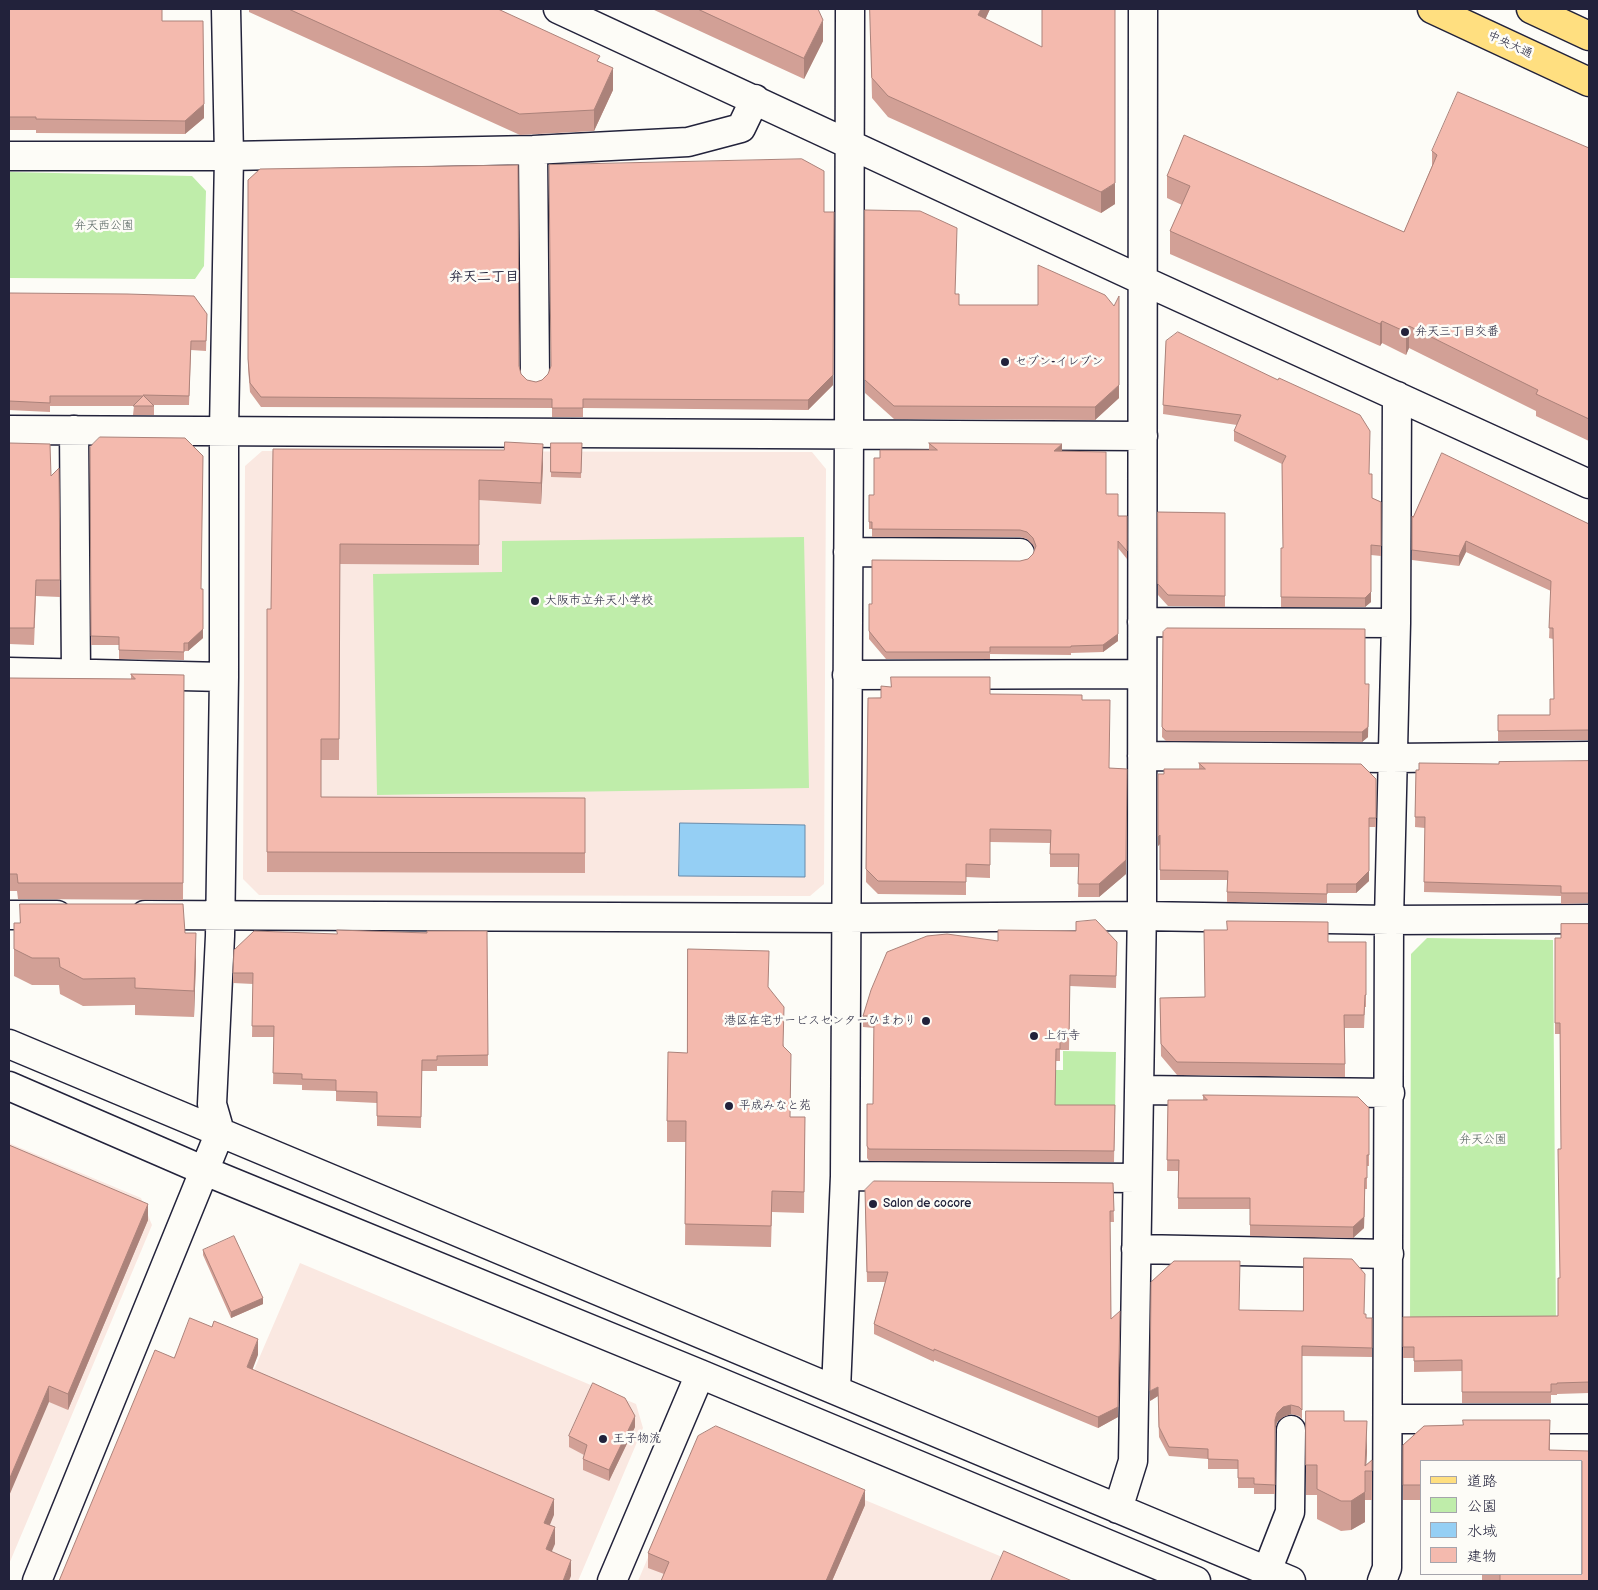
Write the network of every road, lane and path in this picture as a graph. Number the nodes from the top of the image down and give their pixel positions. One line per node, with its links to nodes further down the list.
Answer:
1 (226, 9): 13 (street)
2 (558, 9): 9 (street)
3 (850, 9): 10 (street)
4 (1143, 9): 14 (street)
5 (1432, 9): 8 (main road, 中央大通)
6 (1531, 9): 7 (main road)
7 (1589, 36)
8 (1589, 82)
9 (755, 99): 10 (street); 11 (street)
10 (850, 143): 14 (street); 20 (street)
11 (533, 150): 13 (street); 15 (street)
12 (9, 156): 13 (street)
13 (229, 156): 19 (street)
14 (1144, 281): 16 (street); 21 (street)
15 (535, 376)
16 (1397, 396): 22 (street); 26 (street)
17 (9, 430): 18 (street)
18 (74, 430): 19 (street); 28 (street)
19 (224, 430): 20 (street); 31 (street)
20 (849, 434): 21 (street); 23 (street)
21 (1143, 436): 25 (street)
22 (1589, 484)
23 (848, 552): 24 (street); 30 (street)
24 (1020, 553)
25 (1142, 622): 26 (street); 29 (street)
26 (1396, 623): 34 (street)
27 (9, 672): 28 (street)
28 (76, 673): 31 (street)
29 (1142, 674): 30 (street); 32 (street)
30 (847, 675): 40 (street)
31 (224, 677): 38 (street)
32 (1142, 756): 34 (street); 39 (street)
33 (1589, 756): 34 (street)
34 (1392, 758): 42 (street)
35 (9, 915): 36 (street)
36 (86, 915)
37 (124, 915): 38 (street)
38 (220, 916): 40 (street); 47 (street)
39 (1141, 916): 40 (street); 42 (street); 45 (street)
40 (847, 918): 49 (street)
41 (1589, 919): 42 (street)
42 (1390, 920): 46 (street)
43 (9, 1044): 47 (street)
44 (9, 1086): 48 (street)
45 (1139, 1090): 46 (street); 50 (street)
46 (1390, 1093): 52 (street)
47 (220, 1132): 48 (street); 54 (street)
48 (205, 1171): 53 (street); 61 (street)
49 (845, 1176): 50 (street); 54 (street)
50 (1137, 1178): 51 (street)
51 (1136, 1249): 52 (street); 58 (street)
52 (1389, 1254): 55 (street)
53 (700, 1374): 60 (street); 62 (street)
54 (836, 1390): 58 (street)
55 (1388, 1419): 56 (street); 63 (street)
56 (1589, 1419)
57 (1291, 1430): 59 (street)
58 (1118, 1509): 59 (street)
59 (1279, 1576)
60 (1185, 1579)
61 (37, 1581)
62 (612, 1581)
63 (1382, 1581)

